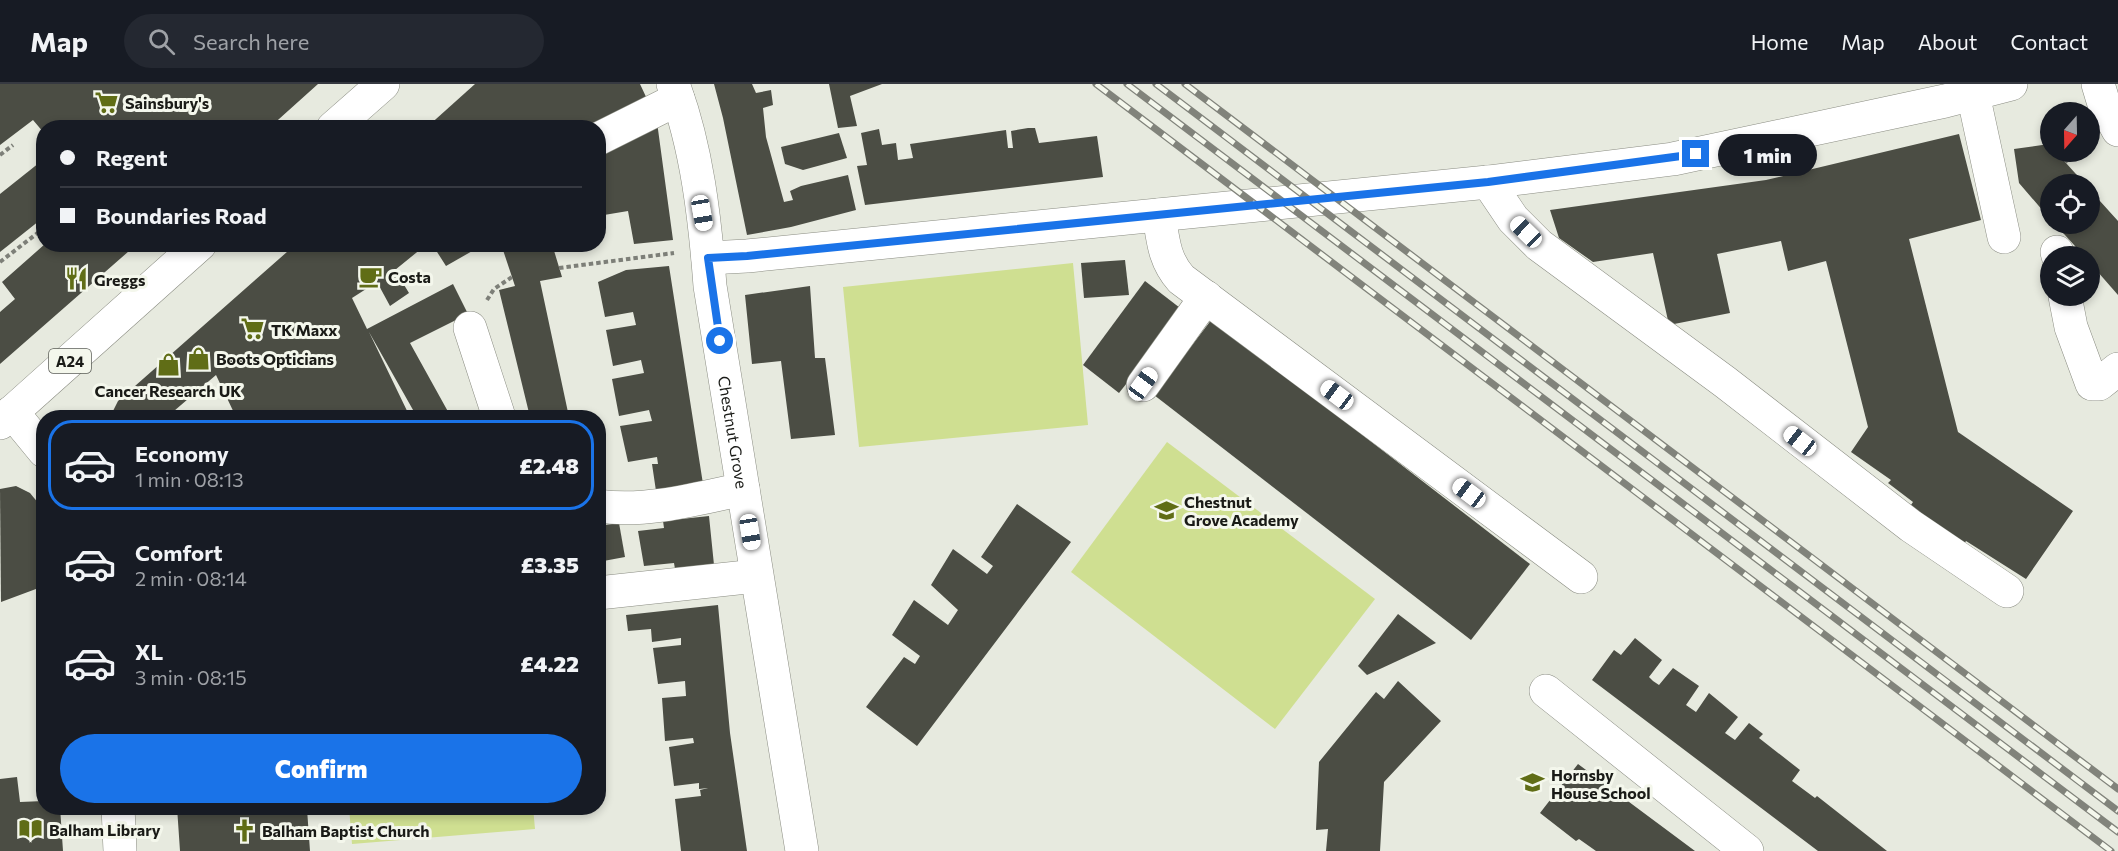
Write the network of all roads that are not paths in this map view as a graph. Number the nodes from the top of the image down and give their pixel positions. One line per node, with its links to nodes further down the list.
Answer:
1 (383, 84): 6 (main road)
2 (2011, 84): 5 (main road)
3 (2098, 84): 7 (main road)
4 (675, 91): 8 (main road); 13 (main road, Chestnut Grove)
5 (1973, 94): 9 (main road); 11 (main road)
6 (342, 120)
7 (2118, 130)
8 (606, 134)
9 (1488, 182): 10 (main road); 26 (main road)
10 (1160, 215): 13 (main road); 14 (main road)
11 (2004, 237)
12 (191, 252): 20 (main road, A24)
13 (708, 253): 22 (main road, Chestnut Grove)
14 (1206, 297): 18 (main road); 25 (main road)
15 (2067, 306): 17 (main road)
16 (470, 328): 19 (main road)
17 (2118, 369)
18 (1143, 384)
19 (497, 410)
20 (6, 418): 21 (main road)
21 (36, 444)
22 (743, 489): 23 (main road); 24 (main road, Chestnut Grove)
23 (606, 507)
24 (756, 576): 27 (main road); 31 (main road, Chestnut Grove)
25 (1581, 578)
26 (2007, 591)
27 (606, 592)
28 (1546, 691): 32 (main road)
29 (118, 815): 30 (main road)
30 (120, 851)
31 (802, 851)
32 (1747, 851)

